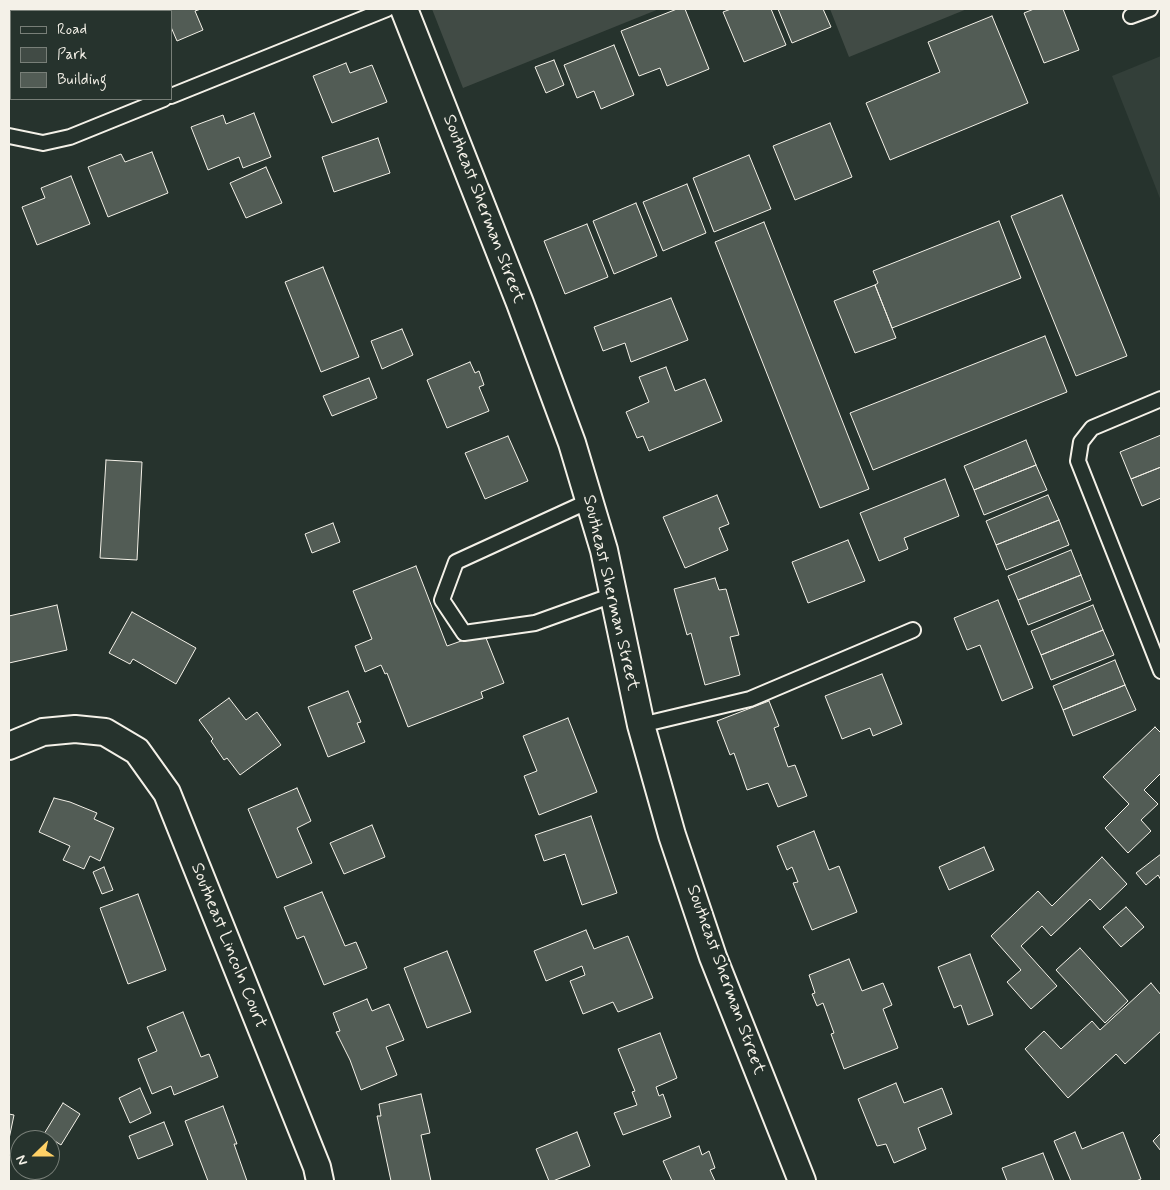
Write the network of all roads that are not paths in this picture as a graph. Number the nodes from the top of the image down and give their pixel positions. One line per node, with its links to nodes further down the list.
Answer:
1 (387, 9): 5 (lane)
2 (404, 9): 9 (street, Southeast Sherman Street)
3 (1150, 9): 4 (lane)
4 (1131, 16)
5 (172, 96)
6 (162, 100): 7 (lane)
7 (9, 136)
8 (1161, 399): 12 (lane)
9 (590, 501): 10 (street, Southeast Sherman Street); 10 (lane)
10 (613, 595): 13 (street, Southeast Sherman Street)
11 (913, 630): 13 (lane)
12 (1161, 671)
13 (641, 725): 16 (street, Southeast Sherman Street)
14 (9, 746): 15 (street, Southeast Lincoln Court)
15 (320, 1181)
16 (802, 1181)

